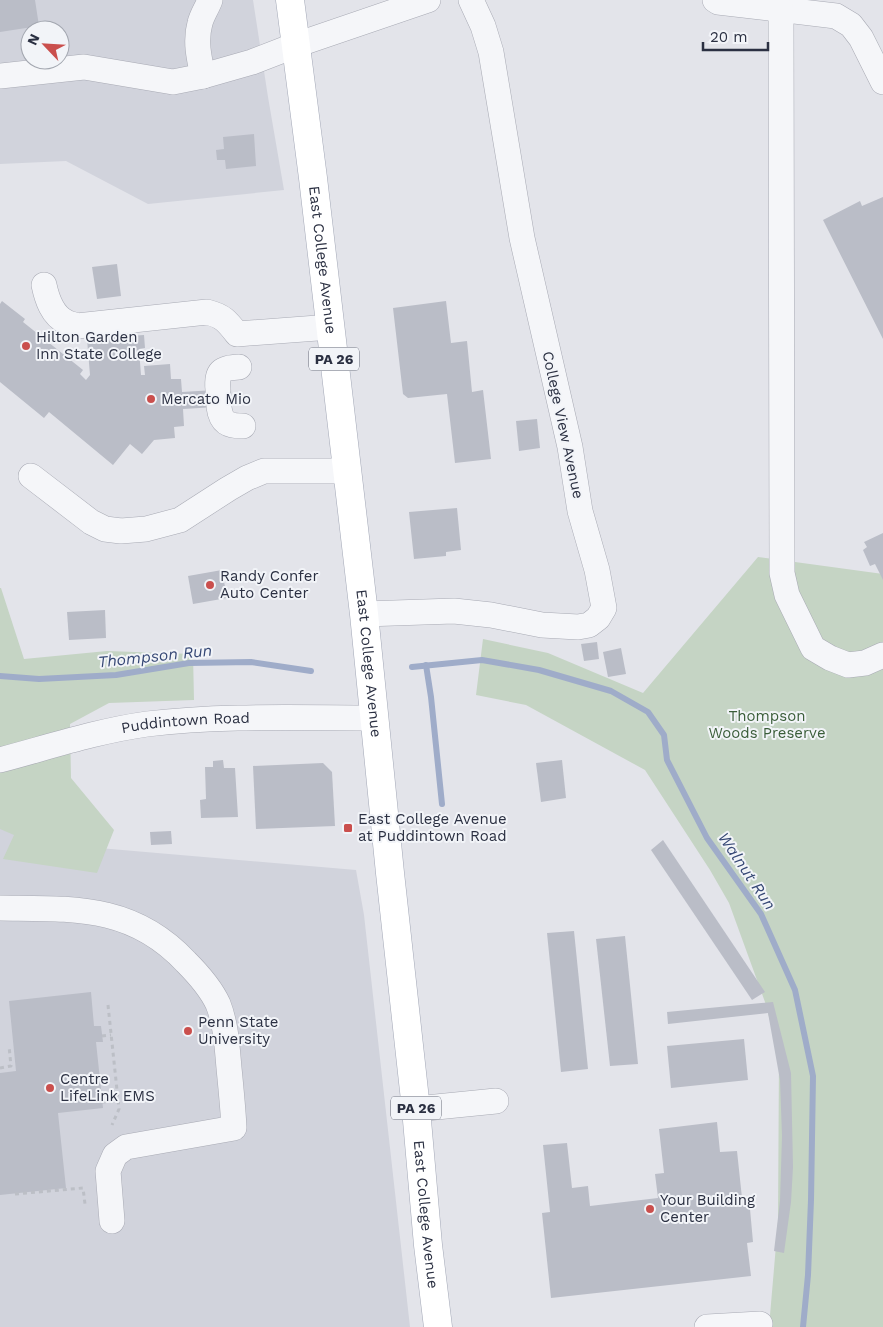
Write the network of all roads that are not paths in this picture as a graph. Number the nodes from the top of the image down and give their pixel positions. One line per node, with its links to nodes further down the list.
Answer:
1 (210, 0): 9 (street)
2 (290, 0): 7 (main road, East College Avenue / PA 26)
3 (428, 0): 7 (street)
4 (471, 0): 17 (street, College View Avenue)
5 (715, 0): 6 (street)
6 (781, 10): 10 (street); 18 (street)
7 (296, 45): 9 (street); 12 (main road, East College Avenue / PA 26)
8 (0, 76): 9 (street)
9 (203, 76)
10 (883, 82)
11 (44, 285): 12 (street)
12 (331, 327): 15 (main road, East College Avenue / PA 26)
13 (239, 367): 14 (street)
14 (243, 426)
15 (348, 471): 16 (street); 17 (main road, East College Avenue / PA 26)
16 (31, 476)
17 (364, 614): 19 (main road, East College Avenue / PA 26)
18 (883, 654)
19 (375, 718): 20 (street, Puddintown Road); 23 (main road, East College Avenue / PA 26)
20 (0, 760)
21 (0, 908): 24 (street)
22 (496, 1101): 23 (street)
23 (416, 1109): 26 (main road, East College Avenue / PA 26)
24 (112, 1221)
25 (760, 1324): 27 (street)
26 (438, 1327)
27 (707, 1327)

